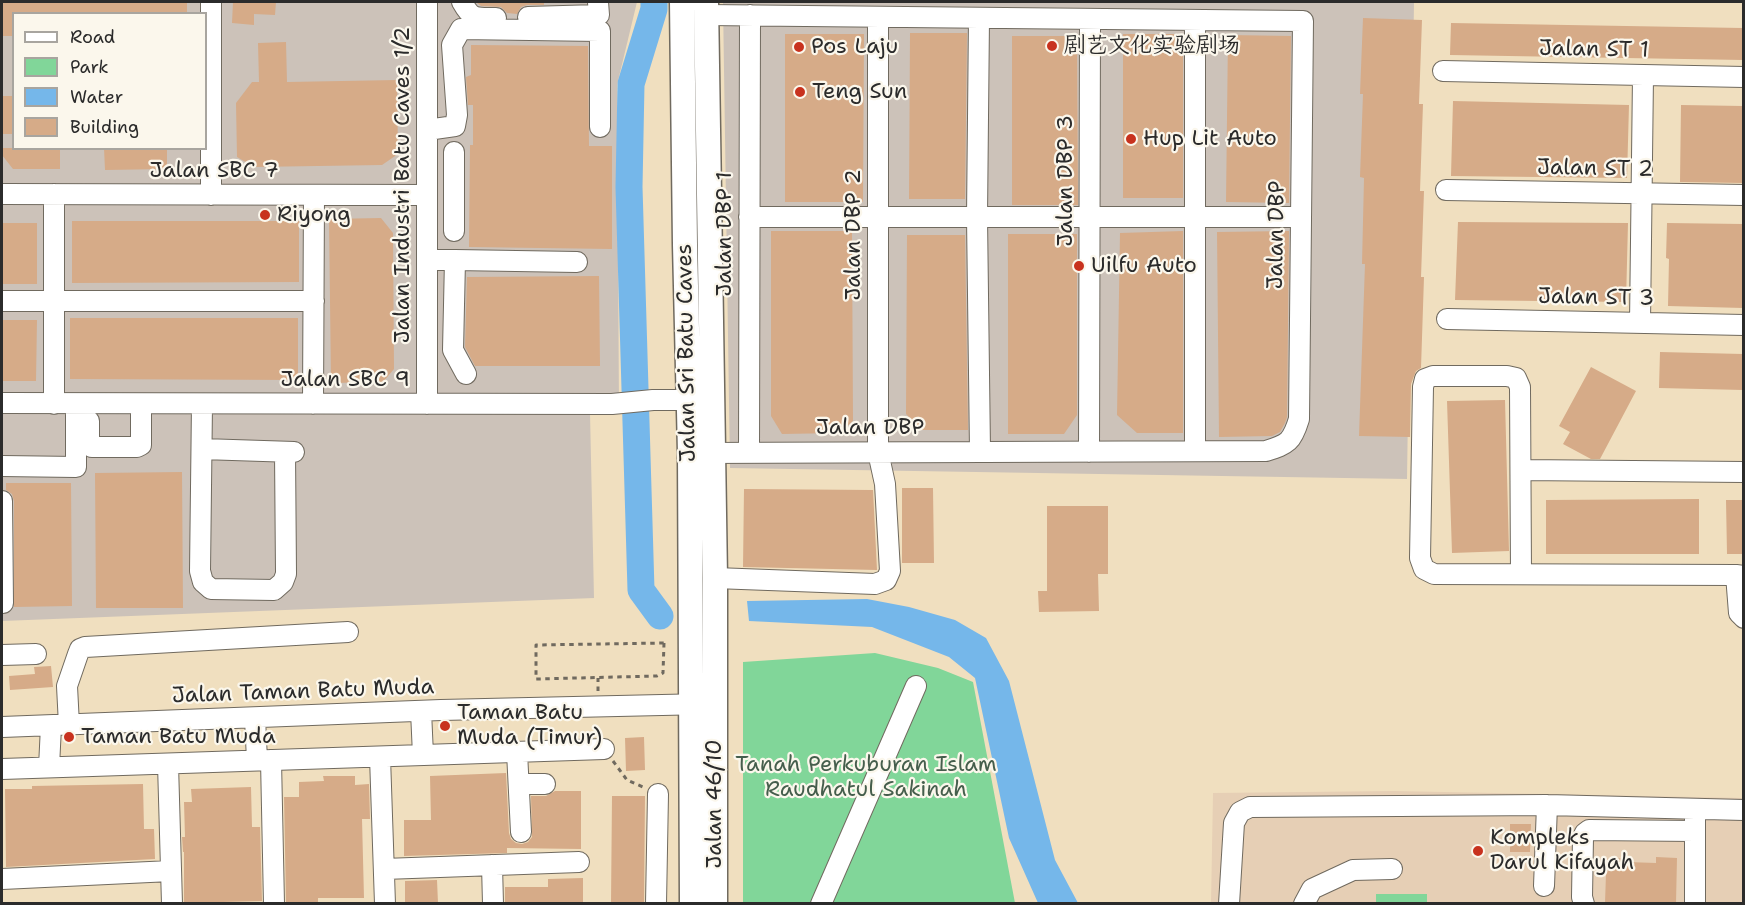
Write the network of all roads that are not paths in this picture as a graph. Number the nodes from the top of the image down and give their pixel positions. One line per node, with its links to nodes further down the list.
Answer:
1 (211, 2): 24 (street)
2 (427, 2): 12 (street, Jalan Industri Batu Caves 1/2)
3 (462, 2): 4 (street)
4 (598, 2)
5 (682, 2): 48 (main road, Jalan Sri Batu Caves)
6 (706, 8): 7 (street, Jalan DBP); 61 (main road, Jalan Sri Batu Caves)
7 (750, 15): 8 (street, Jalan DBP); 34 (street, Jalan DBP 1)
8 (878, 17): 9 (street, Jalan DBP); 29 (street, Jalan DBP 2)
9 (979, 18): 10 (street, Jalan DBP); 30 (street)
10 (1090, 19): 11 (street, Jalan DBP); 31 (street, Jalan DBP 3)
11 (1195, 20): 32 (street); 33 (street, Jalan DBP)
12 (426, 44): 13 (street); 18 (street, Jalan Industri Batu Caves 1/2)
13 (452, 45): 17 (street); 18 (street)
14 (1443, 71): 15 (street, Jalan ST 1)
15 (1643, 76): 16 (street, Jalan ST 1); 23 (street)
16 (1743, 77)
17 (600, 126)
18 (426, 130): 19 (street, Jalan Industri Batu Caves 1/2)
19 (427, 164): 27 (street, Jalan Industri Batu Caves 1/2); 28 (street)
20 (1446, 190): 23 (street, Jalan ST 2)
21 (2, 194): 22 (street, Jalan SBC 7)
22 (54, 194): 24 (street, Jalan SBC 7); 40 (street)
23 (1641, 194): 26 (street, Jalan ST 2); 43 (street)
24 (211, 195): 25 (street, Jalan SBC 7)
25 (314, 195): 27 (street, Jalan SBC 7); 41 (street)
26 (1743, 195)
27 (427, 201): 28 (street, Jalan SBC 7); 36 (street, Jalan Industri Batu Caves 1/2)
28 (454, 206): 35 (street)
29 (878, 217): 30 (street); 34 (street); 58 (street, Jalan DBP 2)
30 (977, 217): 31 (street); 59 (street)
31 (1089, 217): 32 (street); 60 (street, Jalan DBP 3)
32 (1196, 217): 33 (street); 57 (street)
33 (1301, 217): 57 (street, Jalan DBP)
34 (750, 218): 62 (street, Jalan DBP 1)
35 (454, 231)
36 (427, 260): 37 (street); 46 (street, Jalan Industri Batu Caves 1/2)
37 (454, 260): 38 (street); 45 (street)
38 (577, 262)
39 (2, 301): 40 (street)
40 (54, 301): 41 (street); 50 (street)
41 (314, 301): 54 (street)
42 (1447, 319): 43 (street, Jalan ST 3)
43 (1640, 323): 44 (street, Jalan ST 3)
44 (1743, 325)
45 (453, 350): 46 (street); 47 (street)
46 (426, 351): 55 (street, Jalan Industri Batu Caves 1/2)
47 (466, 374)
48 (688, 400): 55 (street, Jalan SBC 9); 61 (main road, Jalan Sri Batu Caves)
49 (2, 404): 50 (street, Jalan SBC 9)
50 (54, 404): 51 (street, Jalan SBC 9)
51 (83, 404): 52 (street, Jalan SBC 9); 52 (street); 63 (street)
52 (141, 404): 53 (street, Jalan SBC 9)
53 (202, 404): 54 (street, Jalan SBC 9); 56 (street)
54 (313, 404): 55 (street, Jalan SBC 9)
55 (427, 404)
56 (202, 449): 56 (street)
57 (1195, 451): 60 (street, Jalan DBP)
58 (878, 452): 59 (street, Jalan DBP); 62 (street, Jalan DBP); 69 (street, Jalan DBP 2)
59 (980, 452): 60 (street, Jalan DBP)
60 (1089, 452)
61 (701, 453): 62 (street, Jalan DBP); 69 (main road, Jalan Sri Batu Caves); 76 (main road, Jalan Sri Batu Caves)
62 (749, 453)
63 (2, 466)
64 (1521, 470): 65 (street); 67 (street); 67 (street)
65 (1743, 472)
66 (2, 501): 70 (street)
67 (1521, 574): 68 (street)
68 (1740, 575): 71 (street)
69 (715, 578): 76 (main road, Jalan Sri Batu Caves)
70 (3, 603)
71 (1743, 618)
72 (348, 632): 79 (street)
73 (36, 654): 74 (street)
74 (2, 655)
75 (916, 686): 111 (street)
76 (703, 704): 77 (street, Jalan Taman Batu Muda); 109 (main road, Jalan 46/10); 110 (main road, Jalan 46/10)
77 (421, 711): 78 (street, Jalan Taman Batu Muda); 83 (street)
78 (255, 718): 79 (street, Jalan Taman Batu Muda); 85 (street)
79 (60, 726): 80 (street, Jalan Taman Batu Muda); 87 (street)
80 (2, 727)
81 (604, 749): 82 (street)
82 (517, 752): 83 (street); 89 (street)
83 (423, 755): 84 (street)
84 (381, 757): 85 (street); 99 (street)
85 (264, 760): 86 (street); 105 (street)
86 (168, 764): 87 (street); 101 (street)
87 (50, 767): 88 (street)
88 (2, 769)
89 (519, 784): 90 (street); 95 (street)
90 (545, 784)
91 (658, 794): 108 (street)
92 (1547, 805): 93 (street); 103 (street); 112 (street)
93 (1695, 809): 94 (street); 96 (street)
94 (1743, 810)
95 (521, 831)
96 (1695, 831): 114 (street); 115 (street)
97 (579, 862): 98 (street)
98 (492, 865): 99 (street); 107 (street)
99 (384, 869): 106 (street)
100 (1392, 869): 113 (street)
101 (171, 871): 102 (street); 104 (street)
102 (2, 879)
103 (1544, 886)
104 (172, 903)
105 (274, 903)
106 (385, 903)
107 (493, 903)
108 (656, 903)
109 (692, 903)
110 (715, 903)
111 (821, 903)
112 (1229, 903)
113 (1304, 903)
114 (1584, 903)
115 (1695, 903)

